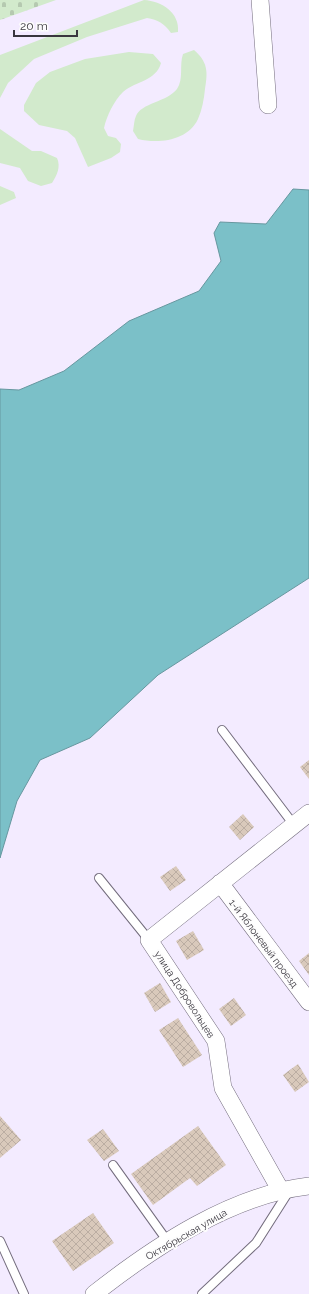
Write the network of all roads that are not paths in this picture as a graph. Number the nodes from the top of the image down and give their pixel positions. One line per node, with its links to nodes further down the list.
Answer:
1 (260, 0): 2 (street)
2 (268, 105)
3 (222, 730): 5 (lane)
4 (309, 813): 5 (street, улица Добровольцев)
5 (294, 825): 7 (street, улица Добровольцев)
6 (100, 878): 8 (lane)
7 (220, 883): 8 (street, улица Добровольцев); 9 (street, 1-й Яблоневый проезд)
8 (149, 940): 12 (street, улица Добровольцев)
9 (309, 1002)
10 (113, 1165): 14 (lane)
11 (309, 1186): 12 (street, Октябрьская улица)
12 (286, 1189): 14 (street, Октябрьская улица); 17 (lane)
13 (0, 1241): 15 (lane)
14 (168, 1242): 16 (street, Октябрьская улица)
15 (24, 1294)
16 (94, 1294)
17 (202, 1294)

